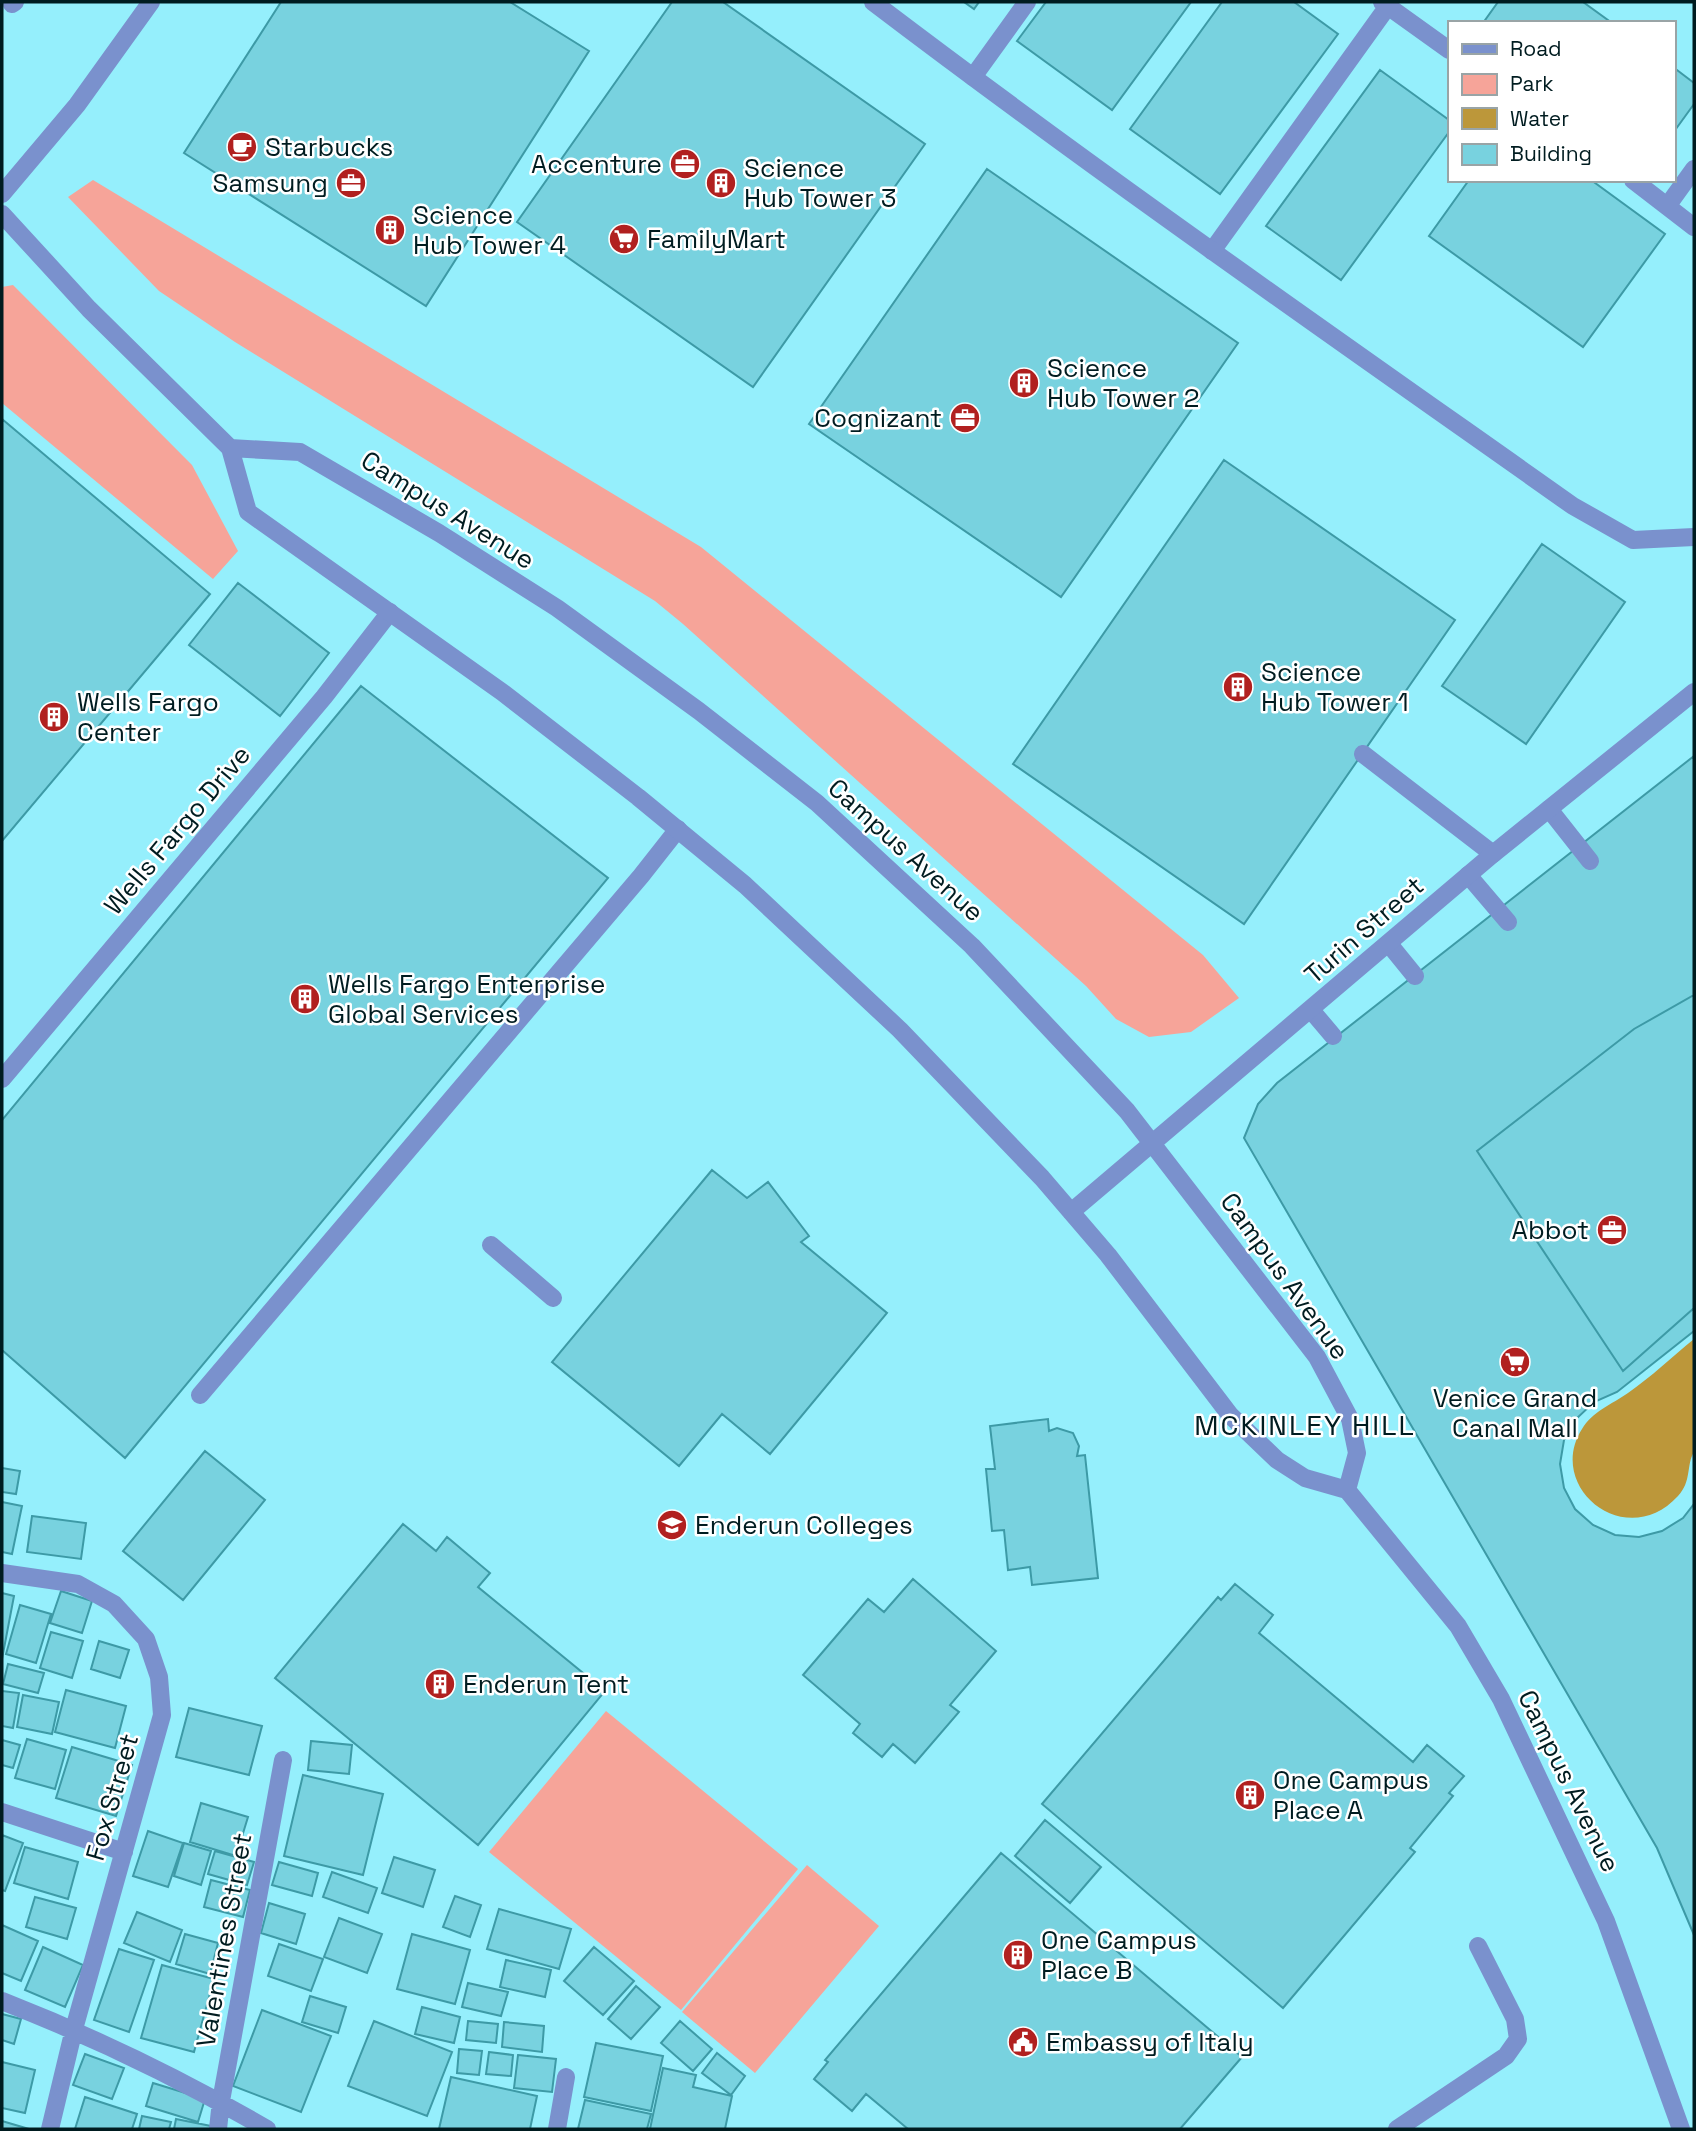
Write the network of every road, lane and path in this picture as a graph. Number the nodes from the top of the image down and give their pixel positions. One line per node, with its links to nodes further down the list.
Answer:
1 (151, 2): 9 (street)
2 (873, 2): 6 (street)
3 (1027, 2): 6 (street)
4 (1385, 4): 5 (street); 13 (street)
5 (1448, 49)
6 (973, 77): 13 (street)
7 (1694, 169): 10 (street)
8 (1636, 182): 10 (street)
9 (2, 194)
10 (1668, 205): 12 (street)
11 (2, 214): 14 (street)
12 (1694, 227)
13 (1212, 251): 15 (street)
14 (230, 448): 16 (street); 30 (street, Campus Avenue)
15 (1694, 537)
16 (390, 612): 20 (street); 29 (street, Wells Fargo Drive)
17 (1694, 692): 19 (street, Turin Street)
18 (1363, 754): 21 (street)
19 (1549, 809): 21 (street, Turin Street); 22 (street)
20 (677, 829): 31 (street); 34 (street)
21 (1493, 854): 23 (street, Turin Street)
22 (1590, 861)
23 (1468, 875): 24 (street); 25 (street, Turin Street)
24 (1508, 922)
25 (1389, 944): 26 (street); 27 (street, Turin Street)
26 (1415, 976)
27 (1311, 1010): 28 (street); 30 (street, Turin Street)
28 (1333, 1036)
29 (2, 1079)
30 (1152, 1143): 31 (street, Turin Street); 35 (street, Campus Avenue)
31 (1070, 1212): 35 (street)
32 (491, 1245): 33 (street)
33 (553, 1298)
34 (200, 1395)
35 (1347, 1490): 50 (street, Campus Avenue)
36 (2, 1573): 39 (street, Fox Street)
37 (283, 1760): 44 (street, Valentines Street)
38 (2, 1811): 39 (street)
39 (124, 1852): 42 (street, Fox Street)
40 (1478, 1945): 49 (street)
41 (2, 2001): 42 (street)
42 (74, 2029): 44 (street); 45 (street, Fox Street)
43 (566, 2077): 48 (street)
44 (221, 2101): 46 (street, Valentines Street); 47 (street)
45 (50, 2129)
46 (218, 2129)
47 (267, 2129)
48 (557, 2129)
49 (1397, 2129)
50 (1681, 2129)

